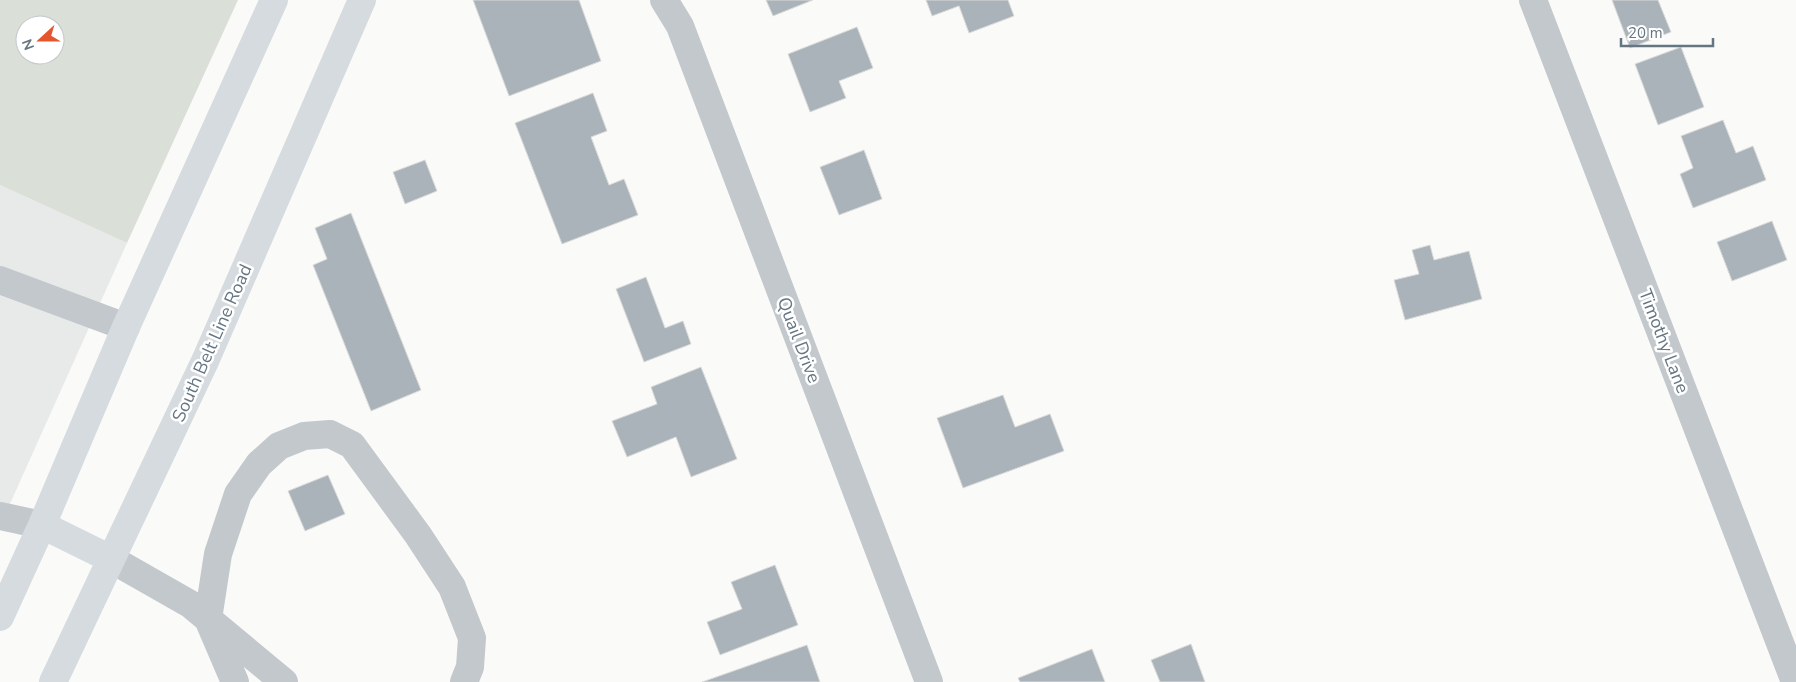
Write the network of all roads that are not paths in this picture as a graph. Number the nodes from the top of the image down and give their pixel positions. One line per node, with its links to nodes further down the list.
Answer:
1 (274, 0): 6 (main road)
2 (362, 0): 9 (main road, South Belt Line Road)
3 (664, 0): 16 (street, Quail Drive)
4 (1533, 0): 17 (street, Timothy Lane)
5 (0, 280): 6 (street)
6 (126, 327): 8 (main road)
7 (0, 516): 8 (street)
8 (42, 525): 9 (main road); 10 (main road)
9 (111, 559): 11 (street); 12 (main road, South Belt Line Road)
10 (0, 617)
11 (208, 619): 13 (street); 14 (street); 15 (street)
12 (53, 682)
13 (236, 682)
14 (284, 682)
15 (464, 682)
16 (929, 682)
17 (1795, 682)

